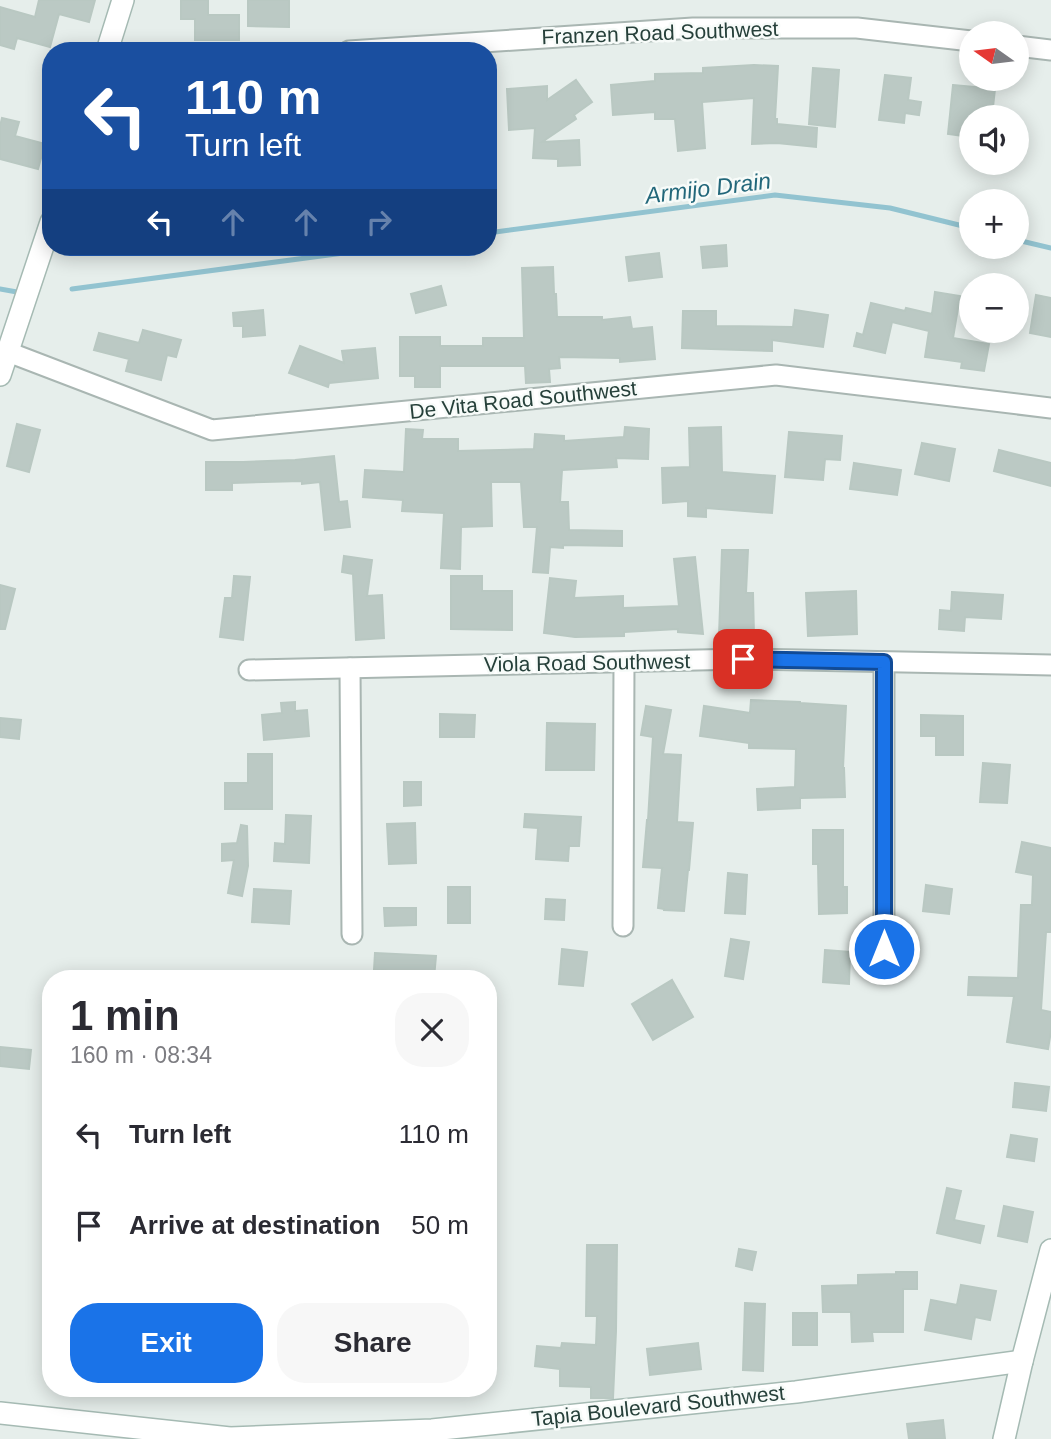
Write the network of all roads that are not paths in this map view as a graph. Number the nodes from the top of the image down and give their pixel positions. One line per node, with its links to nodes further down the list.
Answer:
1 (123, 0): 3 (street)
2 (959, 40): 4 (street, Franzen Road Southwest)
3 (110, 42)
4 (484, 42)
5 (1029, 47): 6 (street)
6 (1051, 50)
7 (42, 249): 8 (street)
8 (8, 352): 9 (street); 10 (street, De Vita Road Southwest)
9 (0, 375)
10 (1051, 408)
11 (624, 662): 12 (street, Viola Road Southwest); 14 (street, Viola Road Southwest); 16 (street)
12 (884, 662): 13 (street, Viola Road Southwest); 18 (street)
13 (1051, 665)
14 (349, 668): 15 (street, Viola Road Southwest); 17 (street)
15 (248, 670)
16 (623, 926)
17 (352, 934)
18 (884, 949)
19 (1051, 1250): 20 (street)
20 (1022, 1360): 22 (street, Tapia Boulevard Southwest); 23 (street)
21 (0, 1413): 22 (street, Tapia Boulevard Southwest)
22 (431, 1434)
23 (1004, 1439)

